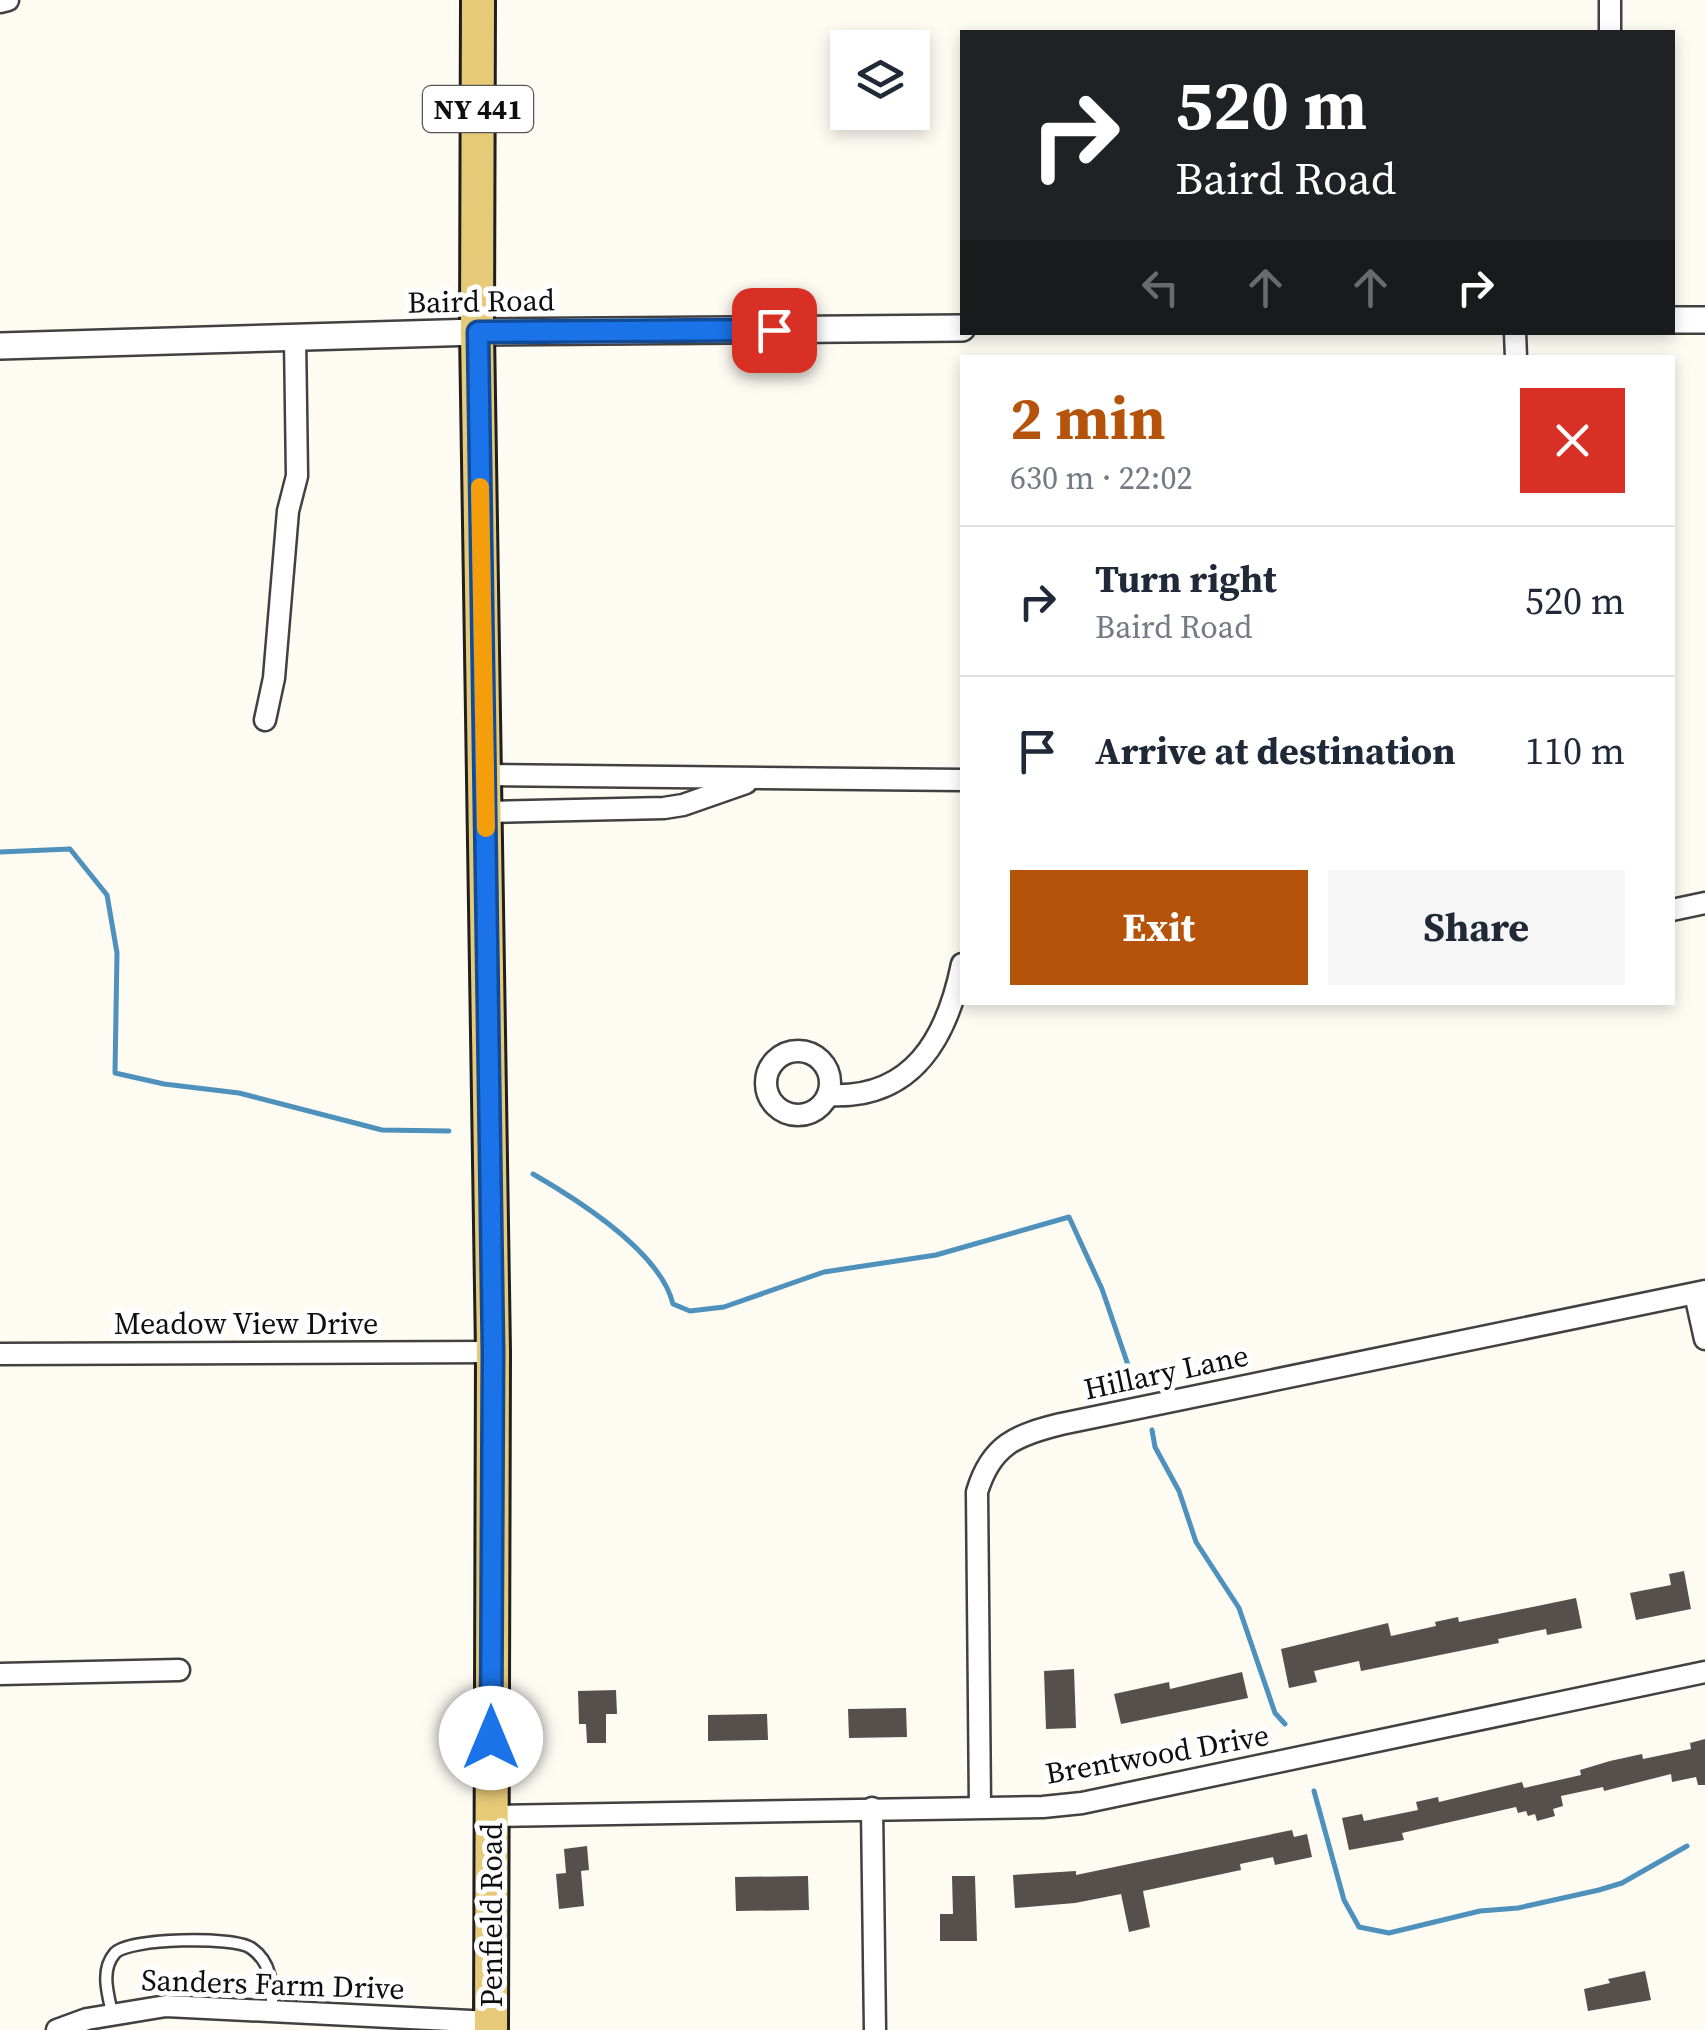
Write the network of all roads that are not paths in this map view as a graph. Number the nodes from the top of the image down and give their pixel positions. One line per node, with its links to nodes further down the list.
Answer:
1 (8, 0): 4 (street)
2 (478, 0): 9 (main road, Penfield Road / NY 441)
3 (1610, 0): 5 (street)
4 (0, 2)
5 (1610, 30)
6 (1675, 320): 7 (street)
7 (1705, 320)
8 (960, 328): 9 (street, Baird Road)
9 (478, 332): 10 (street, Baird Road); 13 (main road, Penfield Road / NY 441)
10 (295, 338): 11 (street, Baird Road); 12 (street)
11 (0, 346)
12 (264, 720)
13 (486, 776): 14 (street); 16 (main road, Penfield Road / NY 441)
14 (762, 778): 15 (street); 16 (street)
15 (960, 780)
16 (486, 812): 23 (main road, Penfield Road / NY 441)
17 (1705, 903): 18 (street)
18 (1675, 909)
19 (960, 971): 20 (street)
20 (828, 1096)
21 (1700, 1292): 22 (street); 28 (street, Hillary Lane)
22 (1705, 1339)
23 (493, 1352): 24 (street, Meadow View Drive); 30 (main road, Penfield Road / NY 441)
24 (0, 1354)
25 (179, 1670): 27 (street)
26 (1705, 1672): 28 (street, Brentwood Drive)
27 (0, 1674)
28 (980, 1807): 29 (street, Brentwood Drive)
29 (872, 1808): 30 (street, Brentwood Drive); 36 (street)
30 (490, 1816): 34 (main road, Penfield Road / NY 441)
31 (272, 2011): 32 (street, Sanders Farm Drive); 32 (lane); 33 (street, Sanders Farm Drive)
32 (112, 2013): 35 (street, Sanders Farm Drive)
33 (350, 2022): 34 (street, Sanders Farm Drive)
34 (491, 2026)
35 (57, 2030)
36 (874, 2030)

